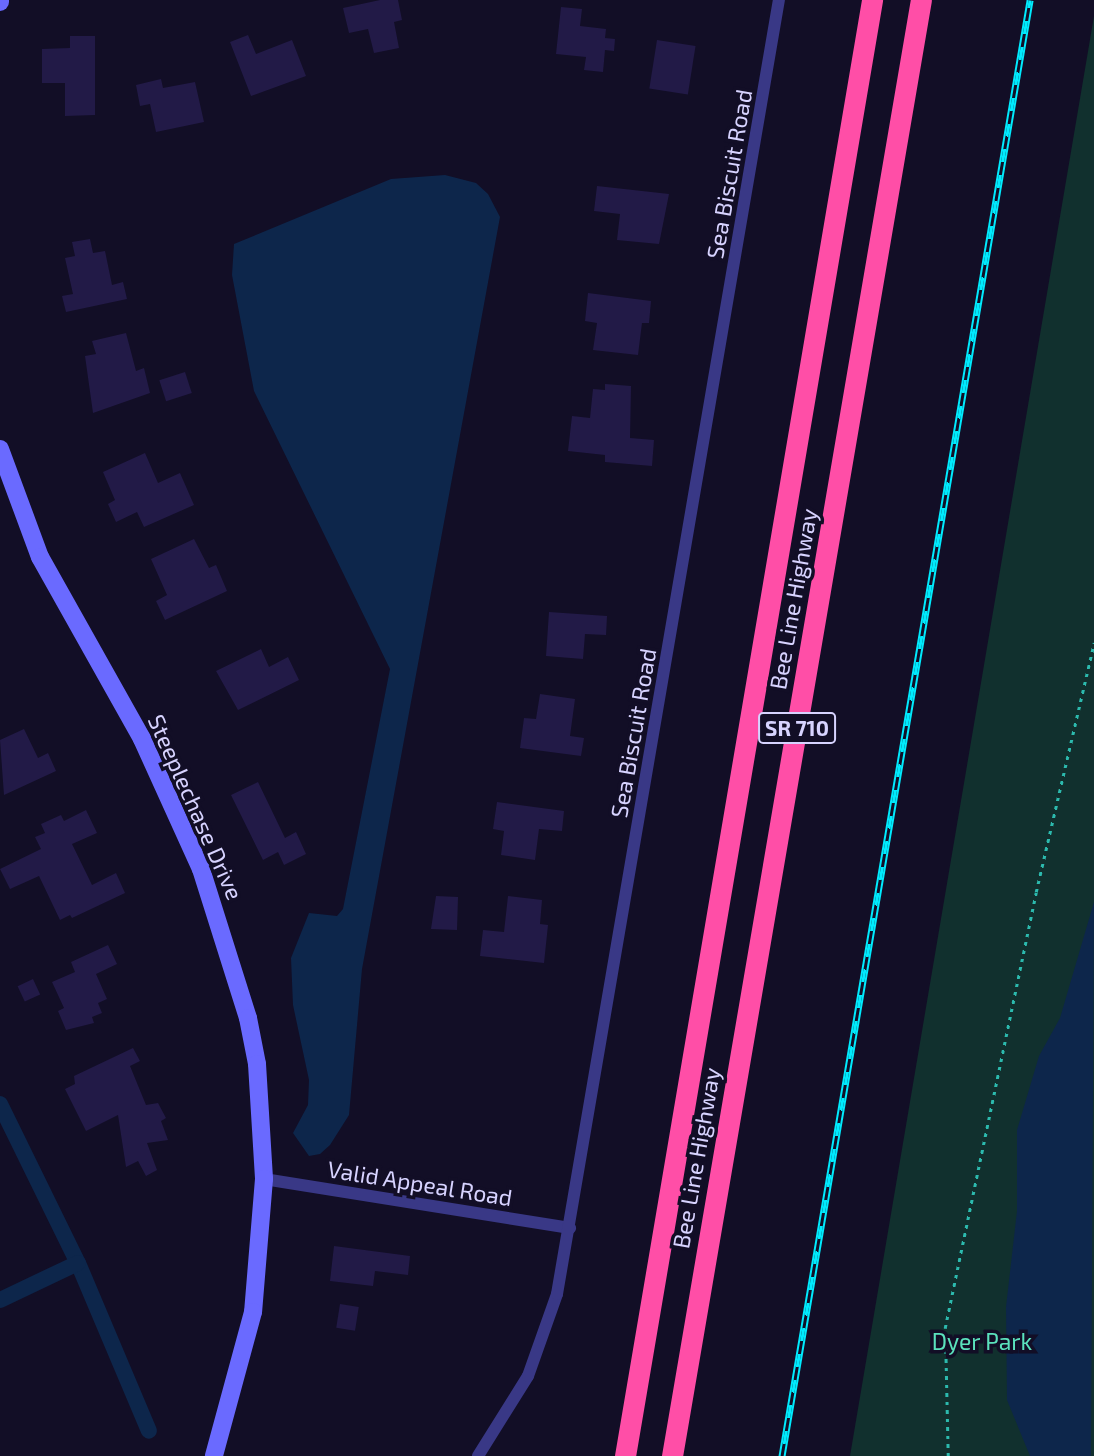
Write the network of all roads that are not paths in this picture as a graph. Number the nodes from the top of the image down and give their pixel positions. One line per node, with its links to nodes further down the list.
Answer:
1 (779, 0): 6 (street, Sea Biscuit Road)
2 (872, 0): 9 (highway, Bee Line Highway / SR 710)
3 (921, 0): 10 (highway, Bee Line Highway / SR 710)
4 (0, 449): 5 (street, Steeplechase Drive)
5 (264, 1179): 6 (street, Valid Appeal Road); 7 (street, Steeplechase Drive)
6 (570, 1228): 8 (street, Sea Biscuit Road)
7 (214, 1456)
8 (478, 1456)
9 (625, 1456)
10 (672, 1456)

